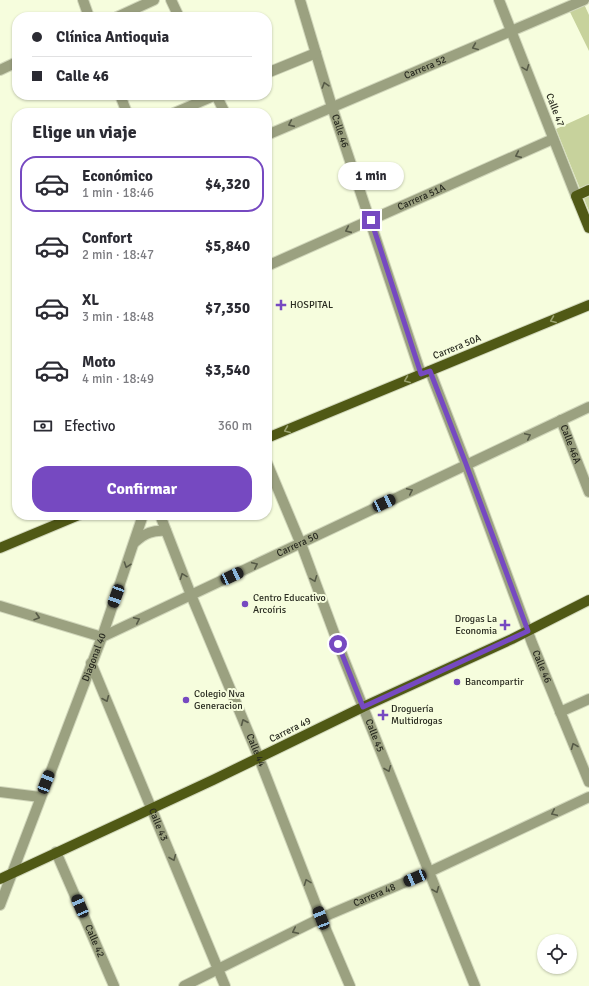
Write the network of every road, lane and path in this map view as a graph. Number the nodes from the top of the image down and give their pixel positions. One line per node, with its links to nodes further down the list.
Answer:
1 (83, 0): 7 (street)
2 (154, 0): 8 (street)
3 (171, 0): 9 (street)
4 (300, 0): 11 (street, Calle 46)
5 (499, 0): 10 (street, Calle 47)
6 (584, 0): 10 (street, Carrera 52)
7 (87, 12)
8 (128, 12)
9 (177, 12)
10 (511, 32): 16 (street, Carrera 52, one-way to 16); 19 (street, Calle 47, one-way to 19)
11 (316, 53): 14 (street); 16 (street, Calle 46, one-way to 11)
12 (12, 64): 13 (street)
13 (0, 70)
14 (272, 72)
15 (204, 100): 17 (street)
16 (332, 107): 18 (street, Carrera 52, one-way to 18); 22 (street, Calle 46)
17 (186, 108)
18 (272, 133)
19 (553, 139): 21 (street, Calle 47); 22 (street, Carrera 51A, one-way to 22)
20 (589, 190): 21 (main road)
21 (576, 196): 23 (main road, Calle 47)
22 (371, 220): 24 (street, Carrera 51A, one-way to 24); 26 (street, Calle 46)
23 (589, 228)
24 (272, 264)
25 (589, 305): 26 (main road, Carrera 50A, one-way to 26)
26 (426, 372): 29 (main road, Carrera 50A, one-way to 29); 30 (street, Calle 46)
27 (589, 407): 28 (street, Carrera 50)
28 (561, 420): 30 (street, Carrera 50, one-way to 28); 32 (street, Calle 46A)
29 (272, 436)
30 (466, 464): 38 (street, Carrera 50, one-way to 30); 43 (street, Calle 46)
31 (272, 475): 38 (street, Calle 45)
32 (589, 492)
33 (67, 520): 39 (main road)
34 (142, 520): 37 (street, Diagonal 40)
35 (162, 520): 36 (street, Calle 44)
36 (166, 531): 37 (street); 40 (street, Calle 44, one-way to 36)
37 (135, 542): 44 (street, Diagonal 40, one-way to 44)
38 (300, 543): 40 (street, Carrera 50, one-way to 38); 47 (street, Calle 45, one-way to 47)
39 (0, 548)
40 (190, 595): 44 (street, Carrera 50, one-way to 40); 49 (street, Calle 44, one-way to 40)
41 (589, 600): 43 (main road, Carrera 49)
42 (0, 606): 44 (street, one-way to 44)
43 (528, 631): 47 (main road, Carrera 49); 48 (street, Calle 46)
44 (102, 637): 45 (street, Diagonal 40)
45 (91, 663): 52 (street, Diagonal 40); 54 (street, Calle 43, one-way to 54)
46 (589, 699): 48 (street)
47 (363, 707): 49 (main road, Carrera 49); 56 (street, Calle 45, one-way to 56)
48 (560, 712): 50 (street, Calle 46, one-way to 48)
49 (259, 758): 54 (main road, Carrera 49); 60 (street, Calle 44, one-way to 49)
50 (589, 782)
51 (0, 792): 52 (street)
52 (40, 797): 57 (street, Diagonal 40)
53 (589, 797): 56 (street, Carrera 48, one-way to 56)
54 (152, 808): 55 (main road, Carrera 49); 61 (street, Calle 43, one-way to 61)
55 (56, 852): 57 (main road, Carrera 49); 62 (street, Calle 42)
56 (428, 872): 60 (street, Carrera 48); 66 (street, Calle 45, one-way to 66)
57 (12, 873): 58 (main road, Carrera 49); 59 (street, Diagonal 40)
58 (0, 879)
59 (0, 905)
60 (321, 918): 61 (street, Carrera 48, one-way to 61); 65 (street, Calle 44)
61 (218, 968): 63 (street, Carrera 48); 64 (street, Calle 43)
62 (114, 986)
63 (184, 986)
64 (225, 986)
65 (350, 986)
66 (475, 986)

